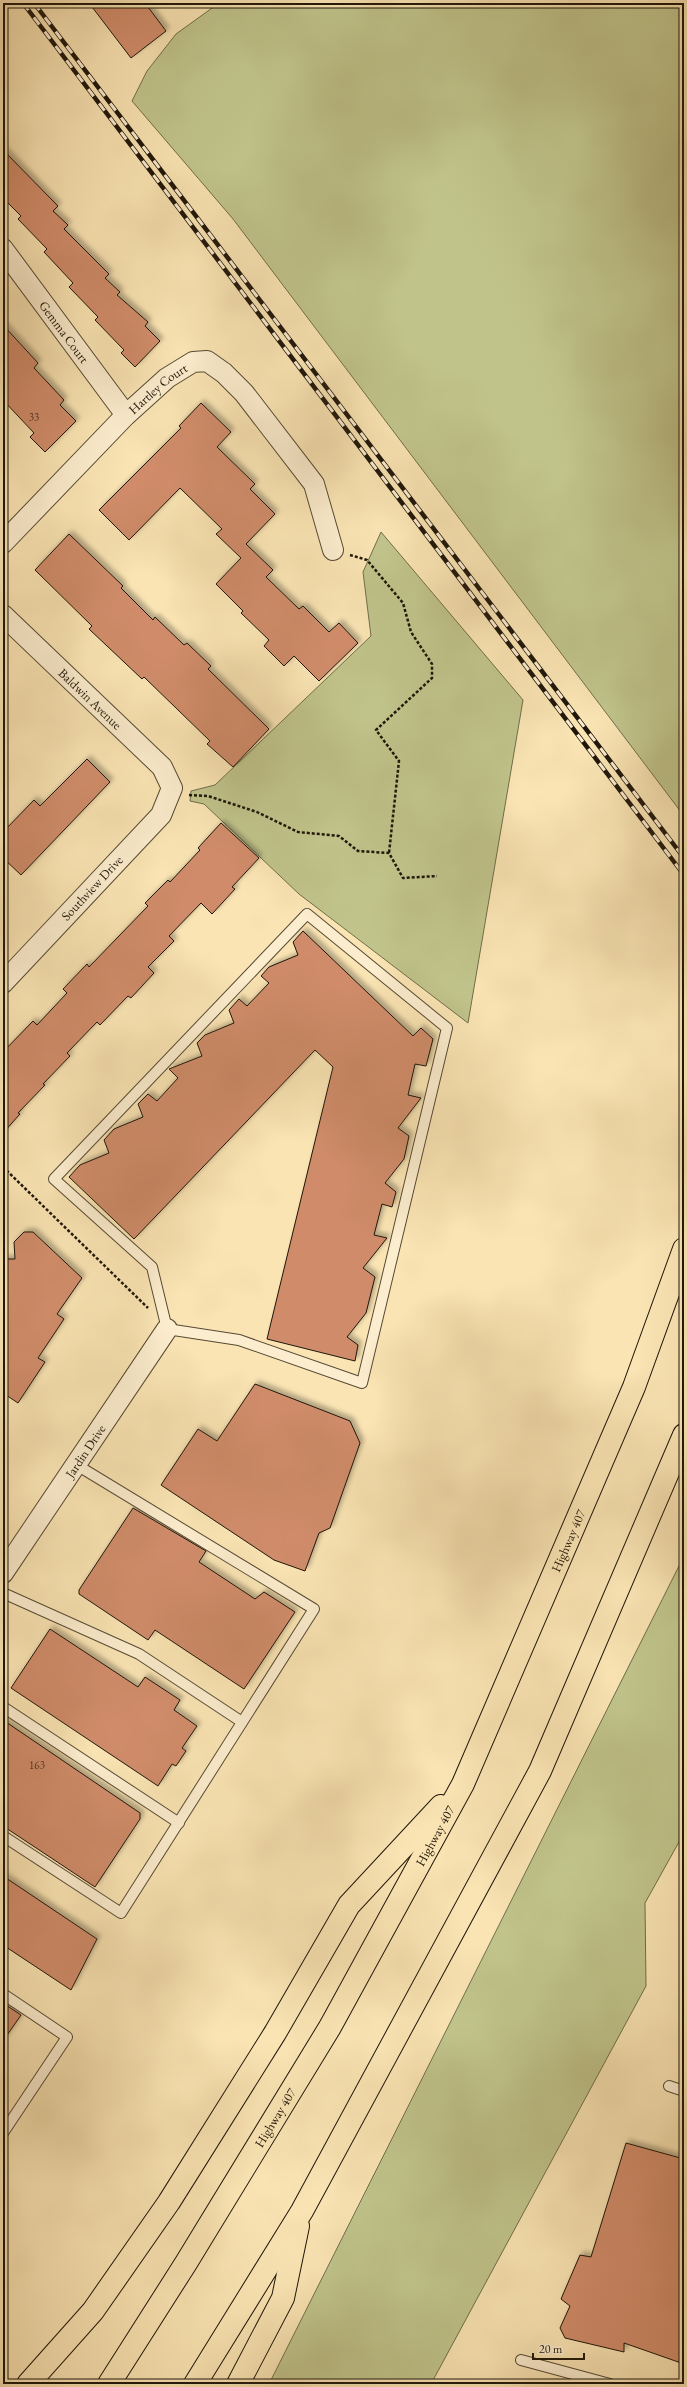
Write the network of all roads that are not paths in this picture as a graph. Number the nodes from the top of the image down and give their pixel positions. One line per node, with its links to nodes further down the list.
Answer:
1 (3, 249): 2 (street, Gemma Court)
2 (126, 415): 3 (street, Hartley Court); 4 (street, Hartley Court)
3 (3, 543)
4 (334, 550)
5 (3, 615): 6 (street, Baldwin Avenue)
6 (171, 791): 7 (street, Southview Drive)
7 (3, 983)
8 (684, 1250): 16 (highway, Highway 407)
9 (167, 1329): 9 (lane); 11 (street, Jardin Drive)
10 (684, 1435): 23 (highway)
11 (76, 1464): 12 (street, Jardin Drive); 15 (lane)
12 (3, 1573)
13 (3, 1593): 15 (lane)
14 (3, 1707): 17 (lane)
15 (242, 1722): 17 (lane)
16 (463, 1784): 25 (highway); 26 (highway, Highway 407)
17 (178, 1823): 18 (lane)
18 (3, 1836)
19 (3, 1994): 22 (lane)
20 (669, 2086): 21 (lane)
21 (684, 2091)
22 (3, 2133)
23 (302, 2211): 27 (highway); 28 (highway)
24 (521, 2360): 29 (lane)
25 (28, 2384)
26 (109, 2384)
27 (195, 2384)
28 (238, 2384)
29 (610, 2384)

